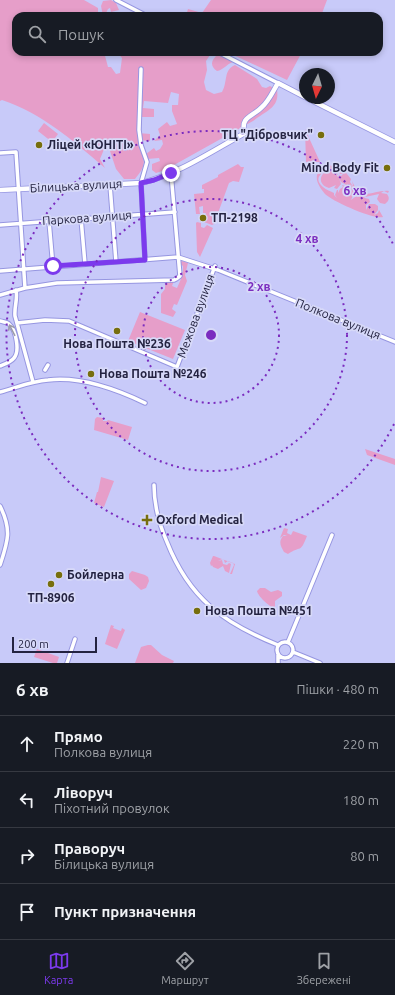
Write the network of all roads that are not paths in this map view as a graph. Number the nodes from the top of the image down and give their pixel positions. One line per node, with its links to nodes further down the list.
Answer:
1 (116, 0): 2 (street)
2 (139, 12)
3 (226, 56): 5 (street)
4 (141, 69): 11 (street)
5 (278, 83): 6 (main road); 10 (main road, Білицька вулиця)
6 (299, 94)
7 (318, 104): 8 (main road)
8 (395, 142)
9 (0, 153): 13 (street)
10 (171, 173): 11 (main road, Білицька вулиця); 15 (street)
11 (141, 183): 12 (main road, Білицька вулиця); 16 (street)
12 (110, 185): 13 (main road, Білицька вулиця); 17 (street)
13 (18, 188): 14 (main road, Білицька вулиця); 20 (street)
14 (0, 190)
15 (175, 212): 16 (street, Паркова вулиця); 22 (street)
16 (143, 214): 17 (street, Паркова вулиця); 23 (street)
17 (113, 216): 18 (street, Паркова вулиця); 24 (street)
18 (81, 218): 19 (street, Паркова вулиця); 25 (street)
19 (49, 221): 20 (street, Паркова вулиця); 26 (street)
20 (20, 224): 21 (street, Паркова вулиця); 28 (street)
21 (0, 225)
22 (178, 257): 23 (street, Полкова вулиця); 27 (street, Полкова вулиця); 30 (street)
23 (145, 260): 24 (street, Полкова вулиця)
24 (116, 262): 25 (street, Полкова вулиця)
25 (85, 264): 26 (street, Полкова вулиця)
26 (53, 266): 28 (street, Полкова вулиця)
27 (214, 267): 34 (street, Межова вулиця); 35 (street, Полкова вулиця)
28 (23, 269): 29 (street, Полкова вулиця); 30 (street)
29 (0, 271)
30 (25, 288): 31 (street)
31 (16, 290): 32 (street); 34 (street)
32 (0, 295)
33 (0, 321): 37 (street, one-way to 33)
34 (17, 323): 36 (street)
35 (395, 342)
36 (23, 344): 37 (street); 41 (street)
37 (18, 346): 39 (street)
38 (48, 365): 40 (street)
39 (0, 366)
40 (45, 370)
41 (34, 382): 42 (street); 43 (street)
42 (0, 392)
43 (146, 403)
44 (154, 485): 50 (street)
45 (0, 506): 47 (street)
46 (332, 535): 49 (street)
47 (0, 565)
48 (75, 639): 54 (street)
49 (288, 642): 50 (street); 51 (street)
50 (278, 645): 52 (street)
51 (293, 652): 53 (street); 57 (street)
52 (278, 655): 53 (street); 55 (street)
53 (288, 657): 56 (street)
54 (67, 663)
55 (278, 663)
56 (284, 663)
57 (320, 663)

